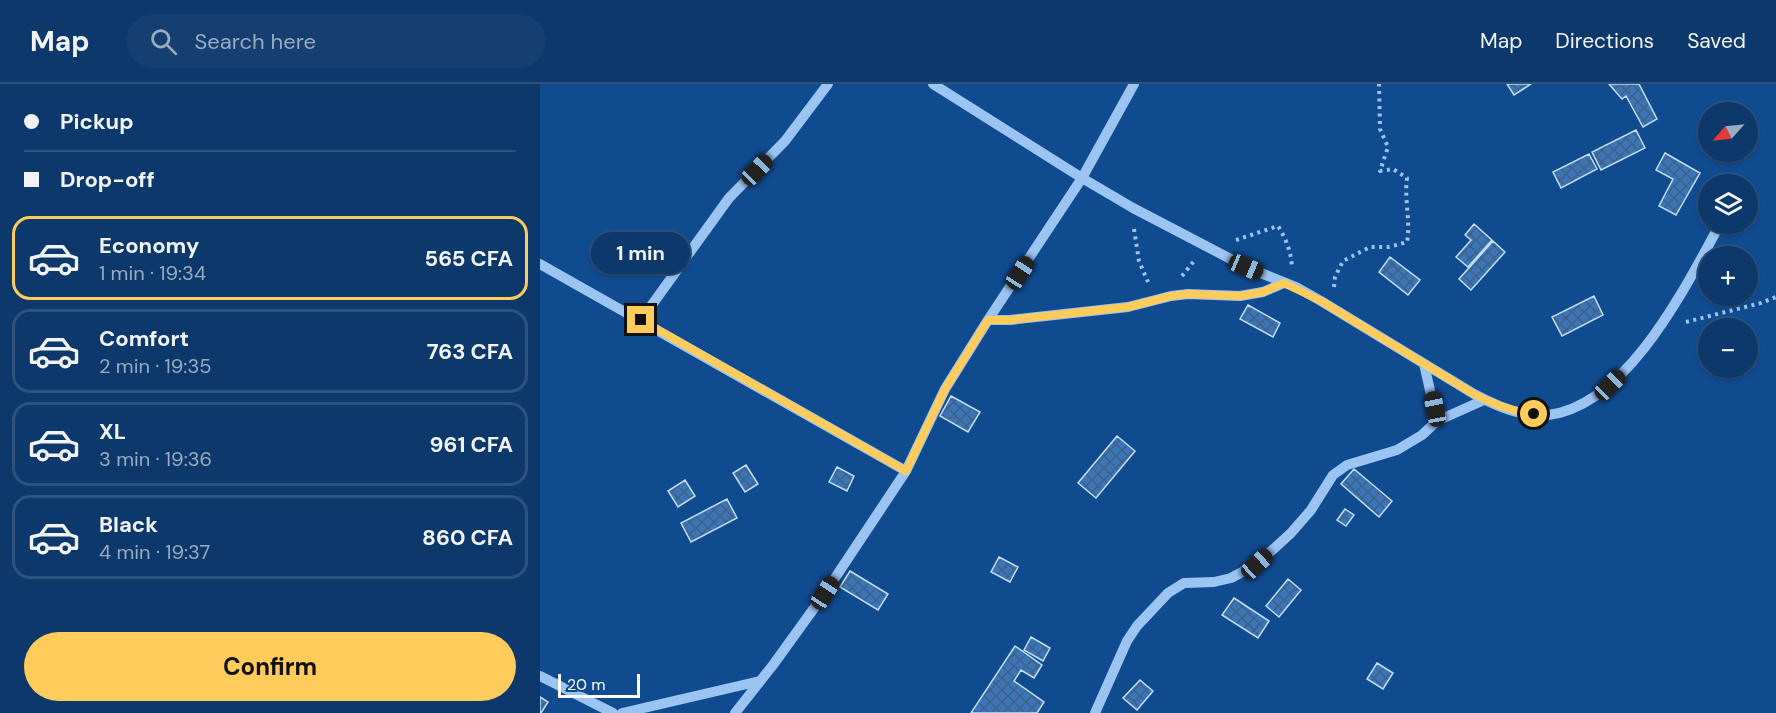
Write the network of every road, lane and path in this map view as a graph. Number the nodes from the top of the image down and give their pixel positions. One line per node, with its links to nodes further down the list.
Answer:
1 (828, 84): 15 (street)
2 (933, 84): 5 (street)
3 (1134, 84): 5 (street)
4 (1379, 84): 14 (path)
5 (1082, 178): 6 (street); 16 (street)
6 (1132, 207): 8 (street); 13 (path)
7 (1714, 234): 17 (street)
8 (1208, 245): 10 (street); 11 (path)
9 (540, 264): 15 (street)
10 (1284, 283): 11 (street); 13 (street)
11 (1298, 288): 14 (street)
12 (1776, 297): 17 (path)
13 (1151, 301): 16 (street)
14 (1321, 301): 18 (street)
15 (641, 320): 21 (street)
16 (988, 320): 21 (street)
17 (1664, 323): 19 (street)
18 (1424, 364): 19 (street); 20 (street)
19 (1484, 400): 20 (street)
20 (1437, 421): 27 (street)
21 (906, 471): 23 (street)
22 (540, 675): 24 (street)
23 (760, 681): 25 (street); 26 (street)
24 (613, 713)
25 (622, 713)
26 (735, 713)
27 (1095, 713)

